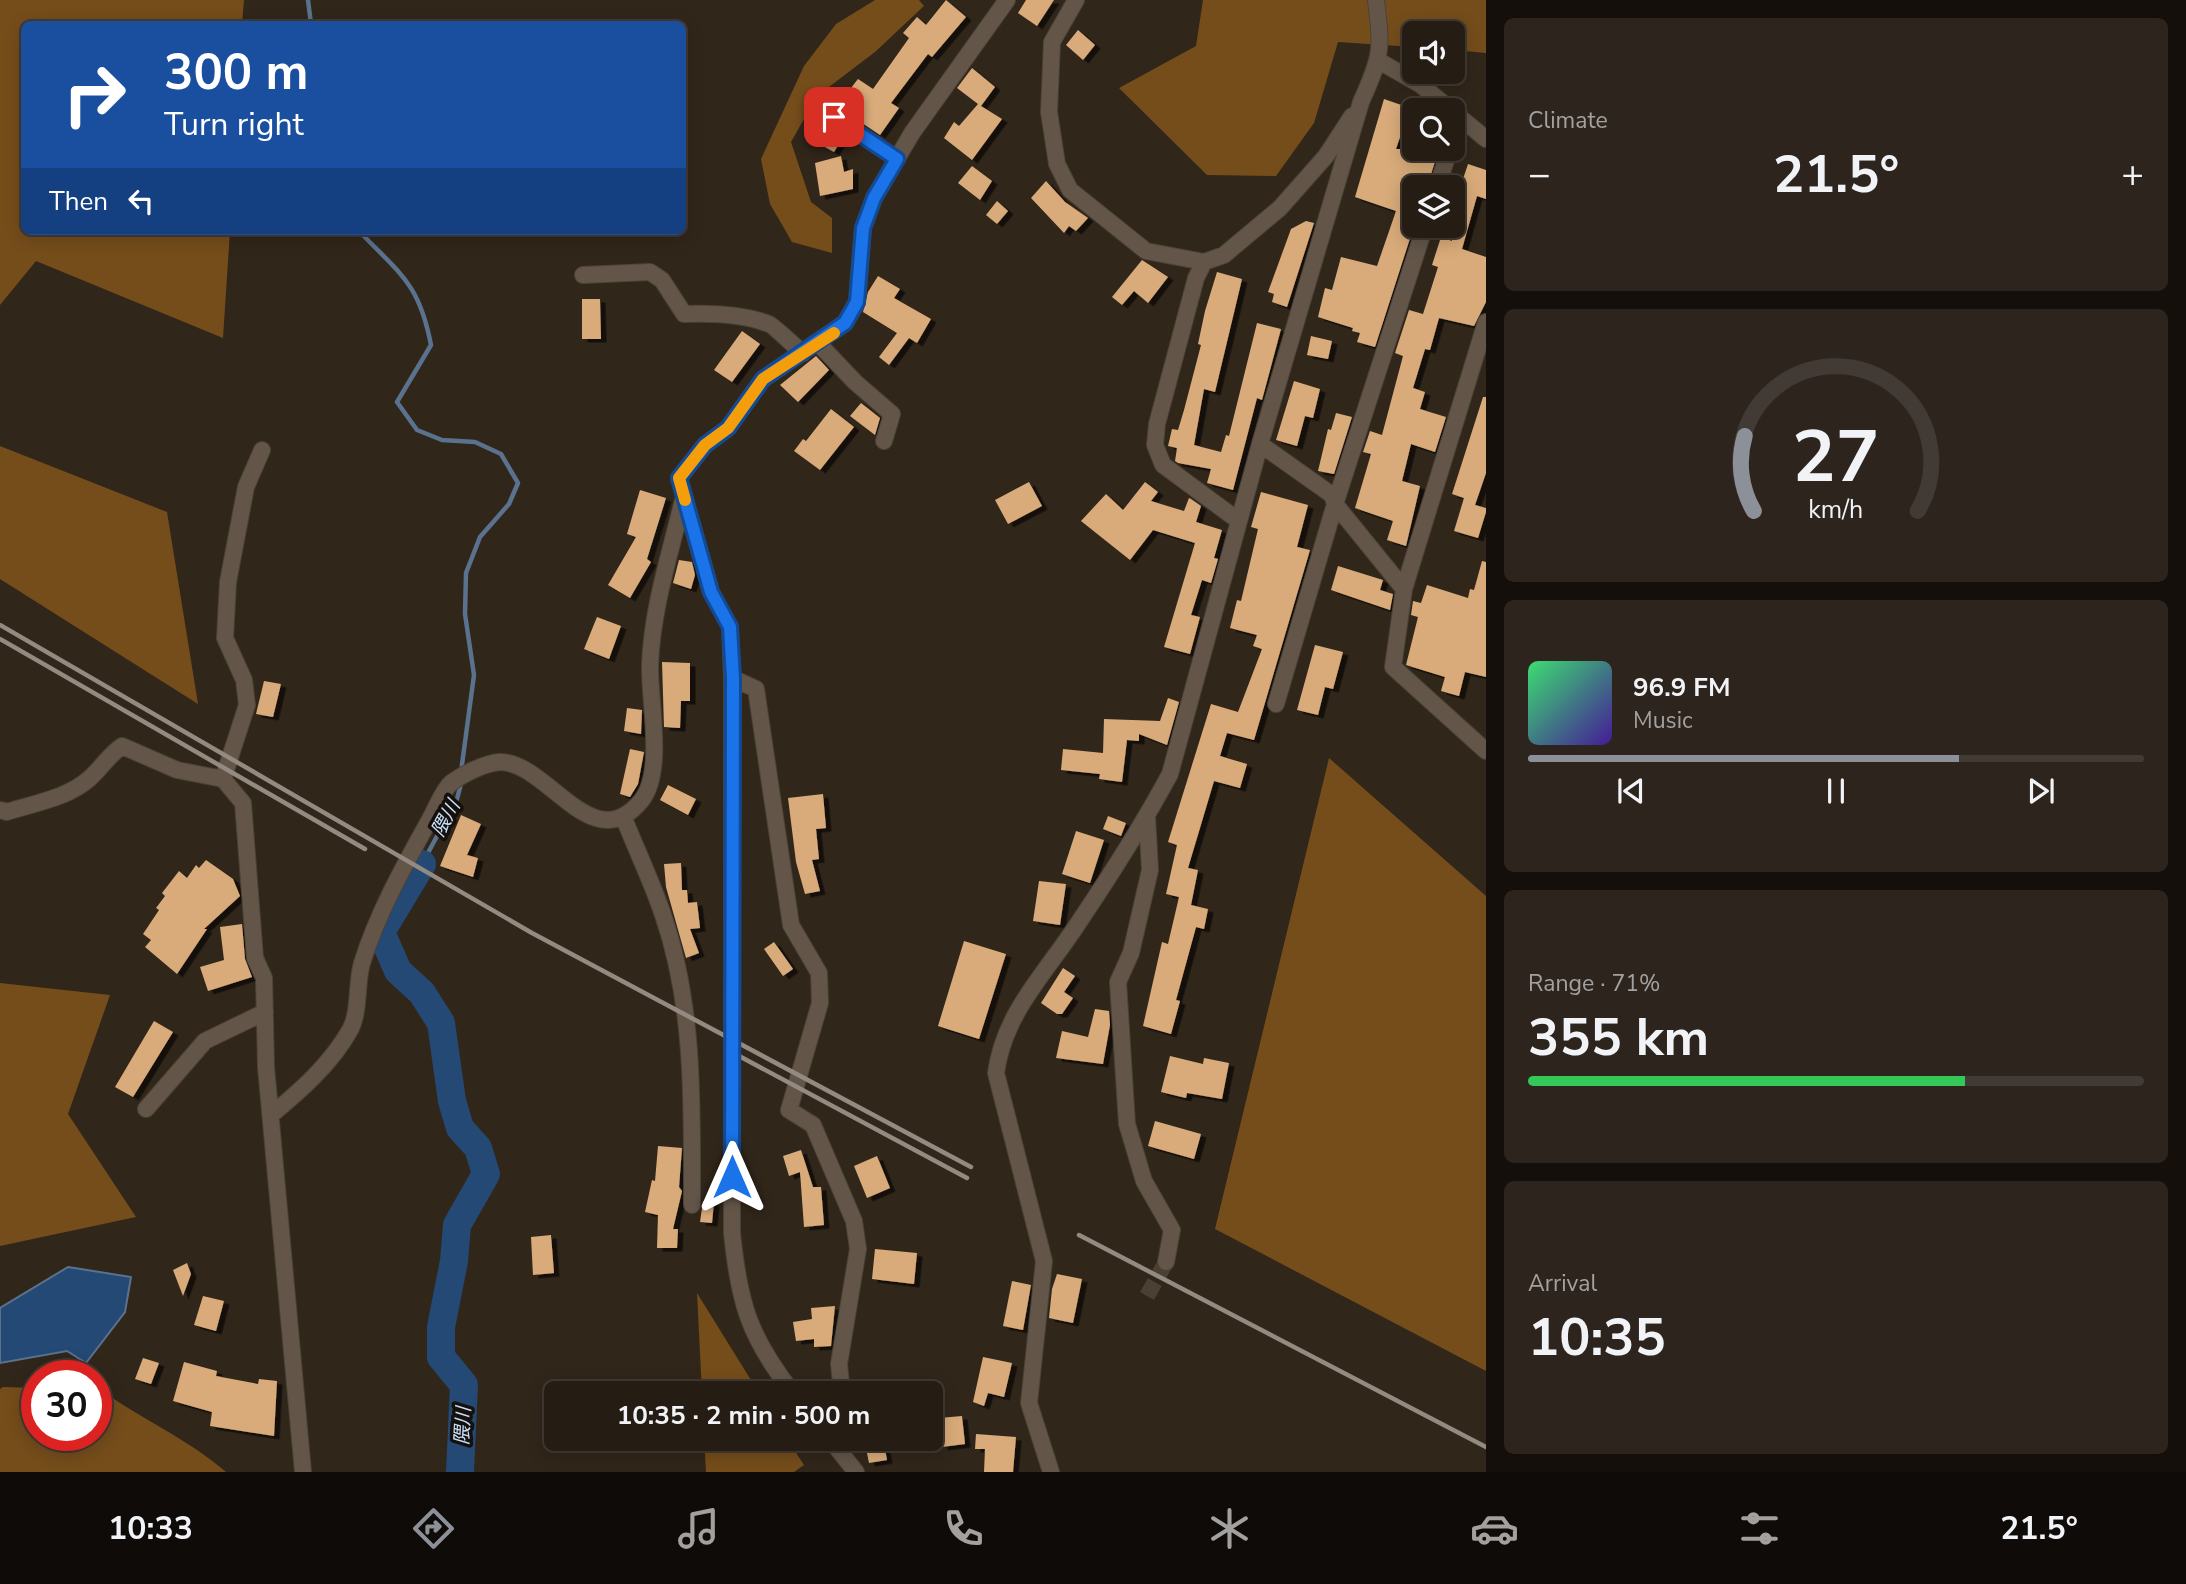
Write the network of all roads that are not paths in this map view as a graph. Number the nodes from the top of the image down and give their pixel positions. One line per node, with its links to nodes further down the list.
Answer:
1 (1007, 0): 10 (street)
2 (1076, 0): 12 (street)
3 (1376, 0): 4 (street)
4 (1379, 61): 5 (street); 6 (street)
5 (1439, 98)
6 (1361, 102): 12 (street); 18 (street)
7 (834, 117): 10 (street)
8 (1465, 119): 9 (street)
9 (1486, 138)
10 (897, 159): 15 (street)
11 (1421, 238): 21 (street)
12 (1204, 262): 22 (street)
13 (583, 275): 16 (street)
14 (1486, 322): 23 (street)
15 (817, 342): 16 (street); 17 (street)
16 (803, 352): 20 (street)
17 (884, 440)
18 (1261, 444): 21 (street); 22 (street)
19 (262, 450): 27 (street)
20 (684, 496): 24 (street); 29 (street)
21 (1335, 504): 23 (street); 25 (street)
22 (1239, 522): 30 (street)
23 (1404, 589): 26 (street)
24 (733, 678): 36 (street); 37 (street)
25 (1276, 704)
26 (1486, 751)
27 (223, 779): 28 (street); 31 (street)
28 (0, 810)
29 (623, 816): 33 (street); 34 (street)
30 (1147, 817): 35 (street); 41 (street)
31 (265, 1012): 32 (street); 33 (street)
32 (146, 1110)
33 (271, 1115): 39 (street)
34 (692, 1205)
35 (1166, 1262)
36 (783, 1381)
37 (841, 1381)
38 (842, 1451): 40 (street)
39 (303, 1472)
40 (856, 1472)
41 (1051, 1472)

